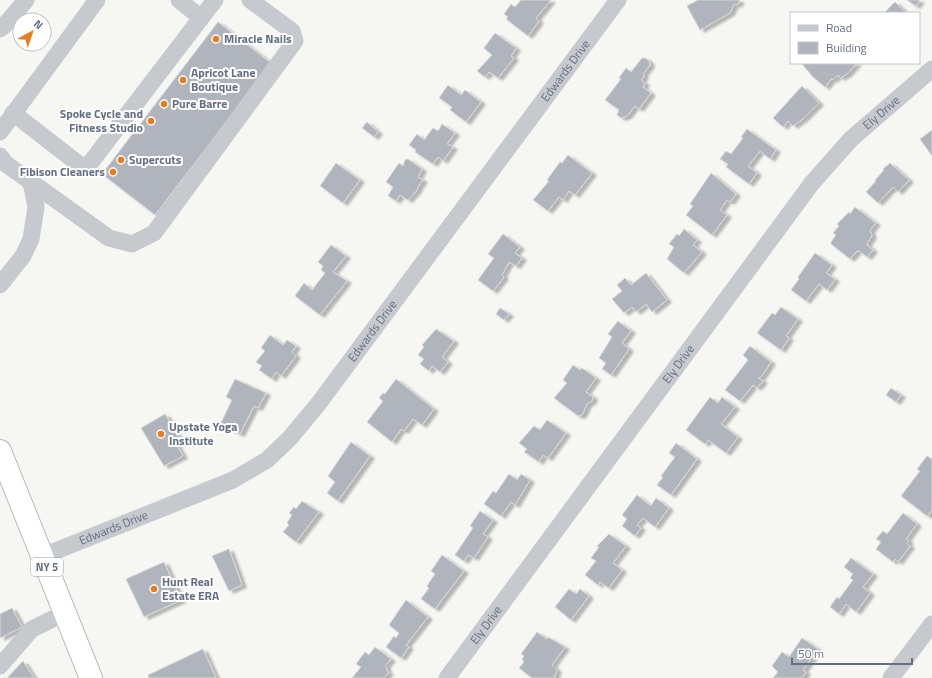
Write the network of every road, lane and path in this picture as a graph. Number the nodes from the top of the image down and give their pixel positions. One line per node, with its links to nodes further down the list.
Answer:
1 (26, 0): 8 (street)
2 (97, 0): 10 (street)
3 (179, 0): 7 (street)
4 (215, 0): 7 (street)
5 (618, 0): 18 (street, Edwards Drive)
6 (252, 2): 13 (street)
7 (201, 18): 10 (street)
8 (0, 28)
9 (932, 69): 23 (street, Ely Drive)
10 (13, 113): 11 (street)
11 (0, 132)
12 (0, 156): 13 (street)
13 (31, 182): 14 (street)
14 (23, 256): 15 (street); 16 (street)
15 (0, 272)
16 (0, 285)
17 (1, 455): 18 (highway, NY 5)
18 (43, 556): 19 (highway, NY 5)
19 (65, 613): 21 (street); 22 (highway, NY 5)
20 (932, 624): 24 (street)
21 (0, 666)
22 (91, 678)
23 (447, 678)
24 (891, 678)

